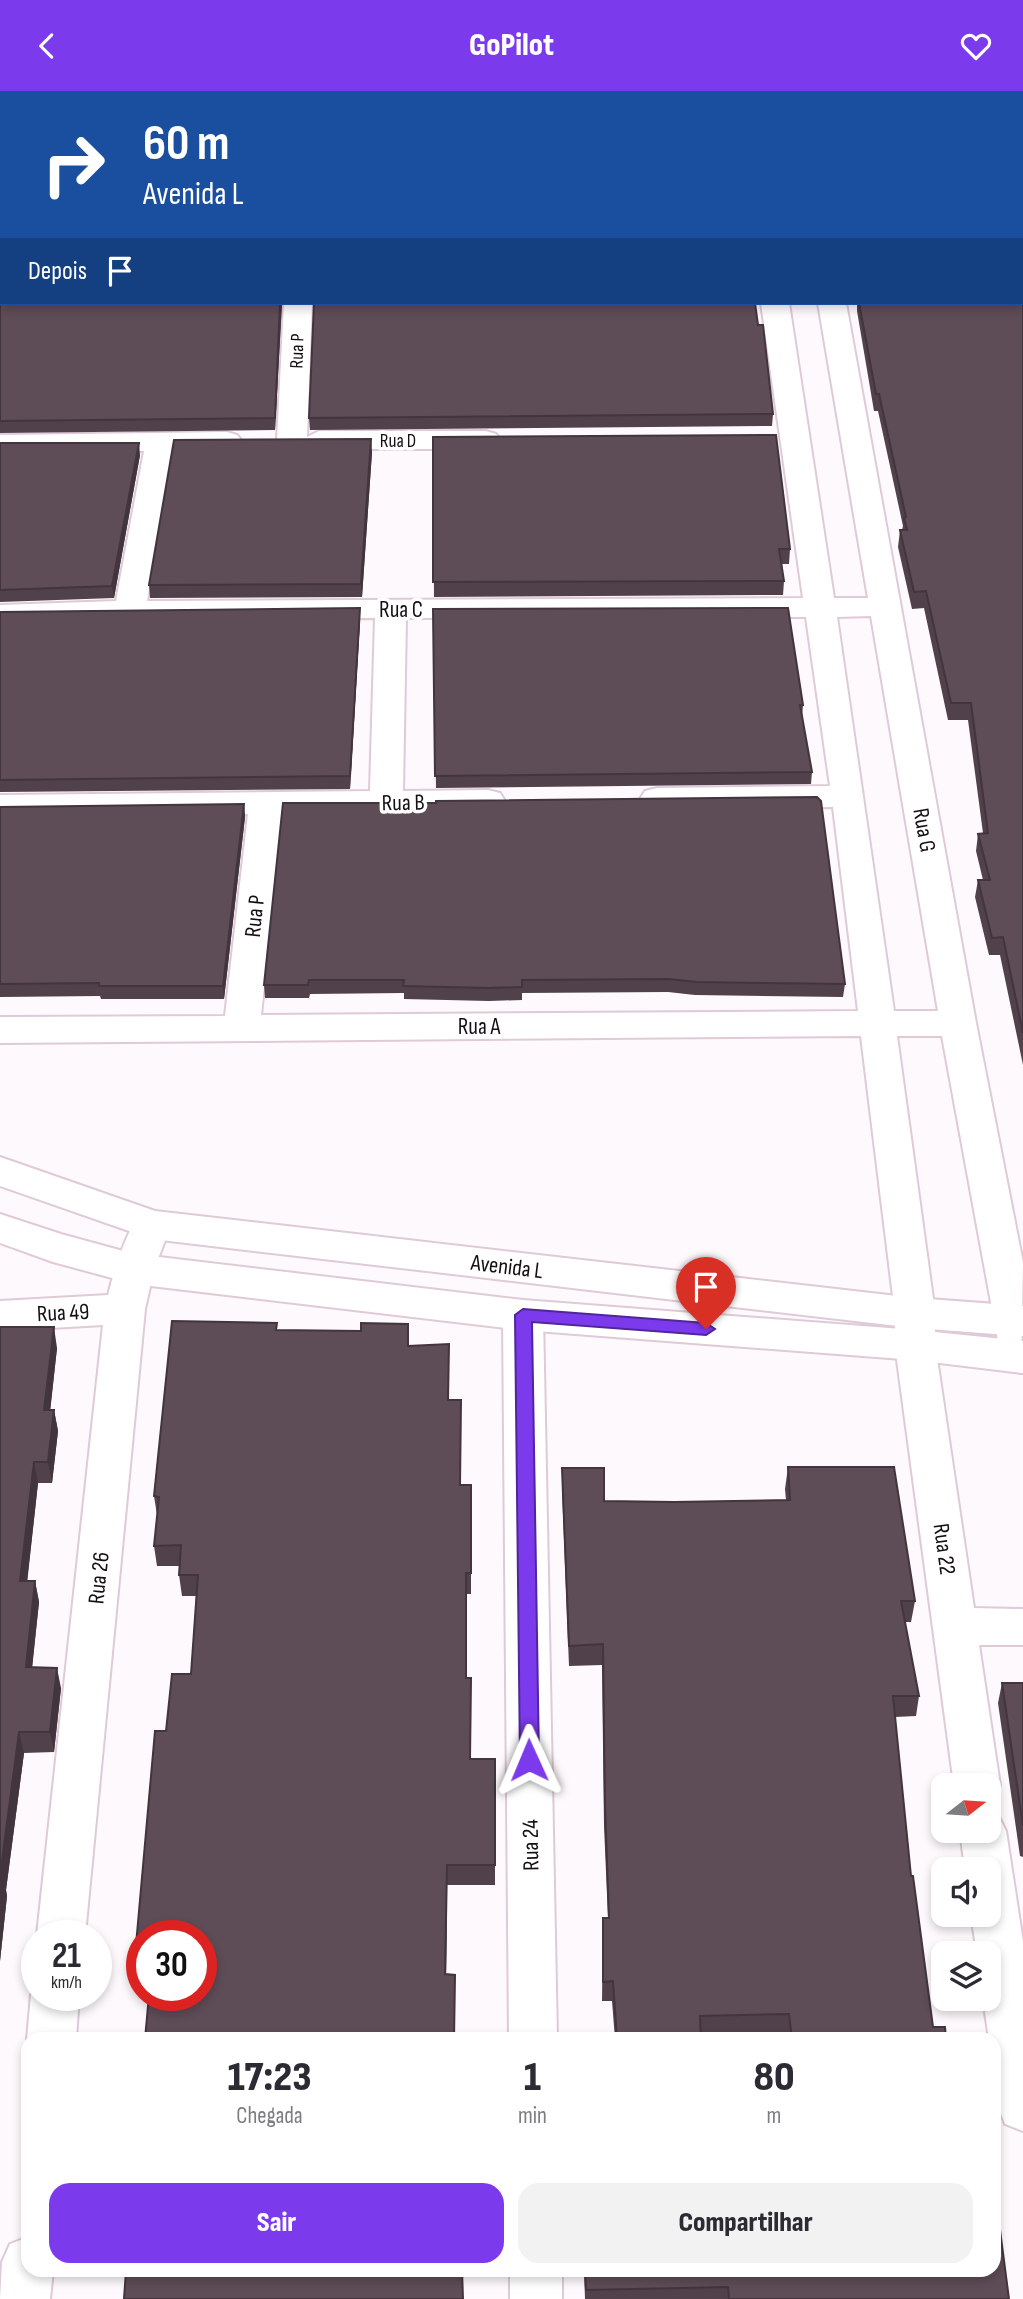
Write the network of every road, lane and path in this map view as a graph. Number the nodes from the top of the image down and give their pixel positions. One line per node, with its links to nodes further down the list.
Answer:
1 (298, 305): 6 (street, Rua P)
2 (775, 305): 8 (street)
3 (832, 305): 9 (street, Rua G)
4 (510, 439): 6 (street, Rua D)
5 (160, 441): 6 (street, Rua D); 7 (street, Rua D); 11 (street)
6 (270, 441)
7 (0, 443)
8 (819, 607): 9 (street, Rua C); 10 (street, Rua C); 13 (street)
9 (887, 607): 19 (street, Rua G)
10 (391, 609): 11 (street, Rua C); 16 (street)
11 (130, 610): 12 (street, Rua C)
12 (0, 614)
13 (848, 796): 14 (street); 20 (street)
14 (631, 799)
15 (522, 801): 16 (street, Rua B)
16 (386, 803): 17 (street, Rua B)
17 (266, 804): 18 (street, Rua B); 21 (street, Rua P)
18 (0, 806)
19 (958, 1023): 20 (street, Rua A); 30 (street, Rua G)
20 (878, 1024): 21 (street, Rua A); 29 (street)
21 (242, 1028): 22 (street, Rua A)
22 (0, 1030)
23 (0, 1171): 24 (street, Avenida L)
24 (152, 1225): 26 (street, Rua 26); 29 (street, Avenida L)
25 (0, 1228): 26 (street, Avenida L)
26 (129, 1289): 27 (street, Avenida L); 28 (street, Rua 49); 34 (street, Rua 26)
27 (523, 1315): 29 (street, Avenida L); 39 (street, Rua 24)
28 (0, 1316)
29 (915, 1329): 30 (street, Avenida L); 31 (street, Rua 22)
30 (1020, 1339)
31 (956, 1626): 32 (street); 33 (street, Rua 22)
32 (1023, 1627)
33 (975, 1773)
34 (63, 1920)
35 (999, 1927): 36 (street)
36 (1014, 2001): 40 (street)
37 (54, 2011): 38 (street)
38 (52, 2032)
39 (533, 2032)
40 (1023, 2107)
41 (26, 2277): 43 (street)
42 (536, 2277): 44 (street)
43 (24, 2299)
44 (536, 2299)

